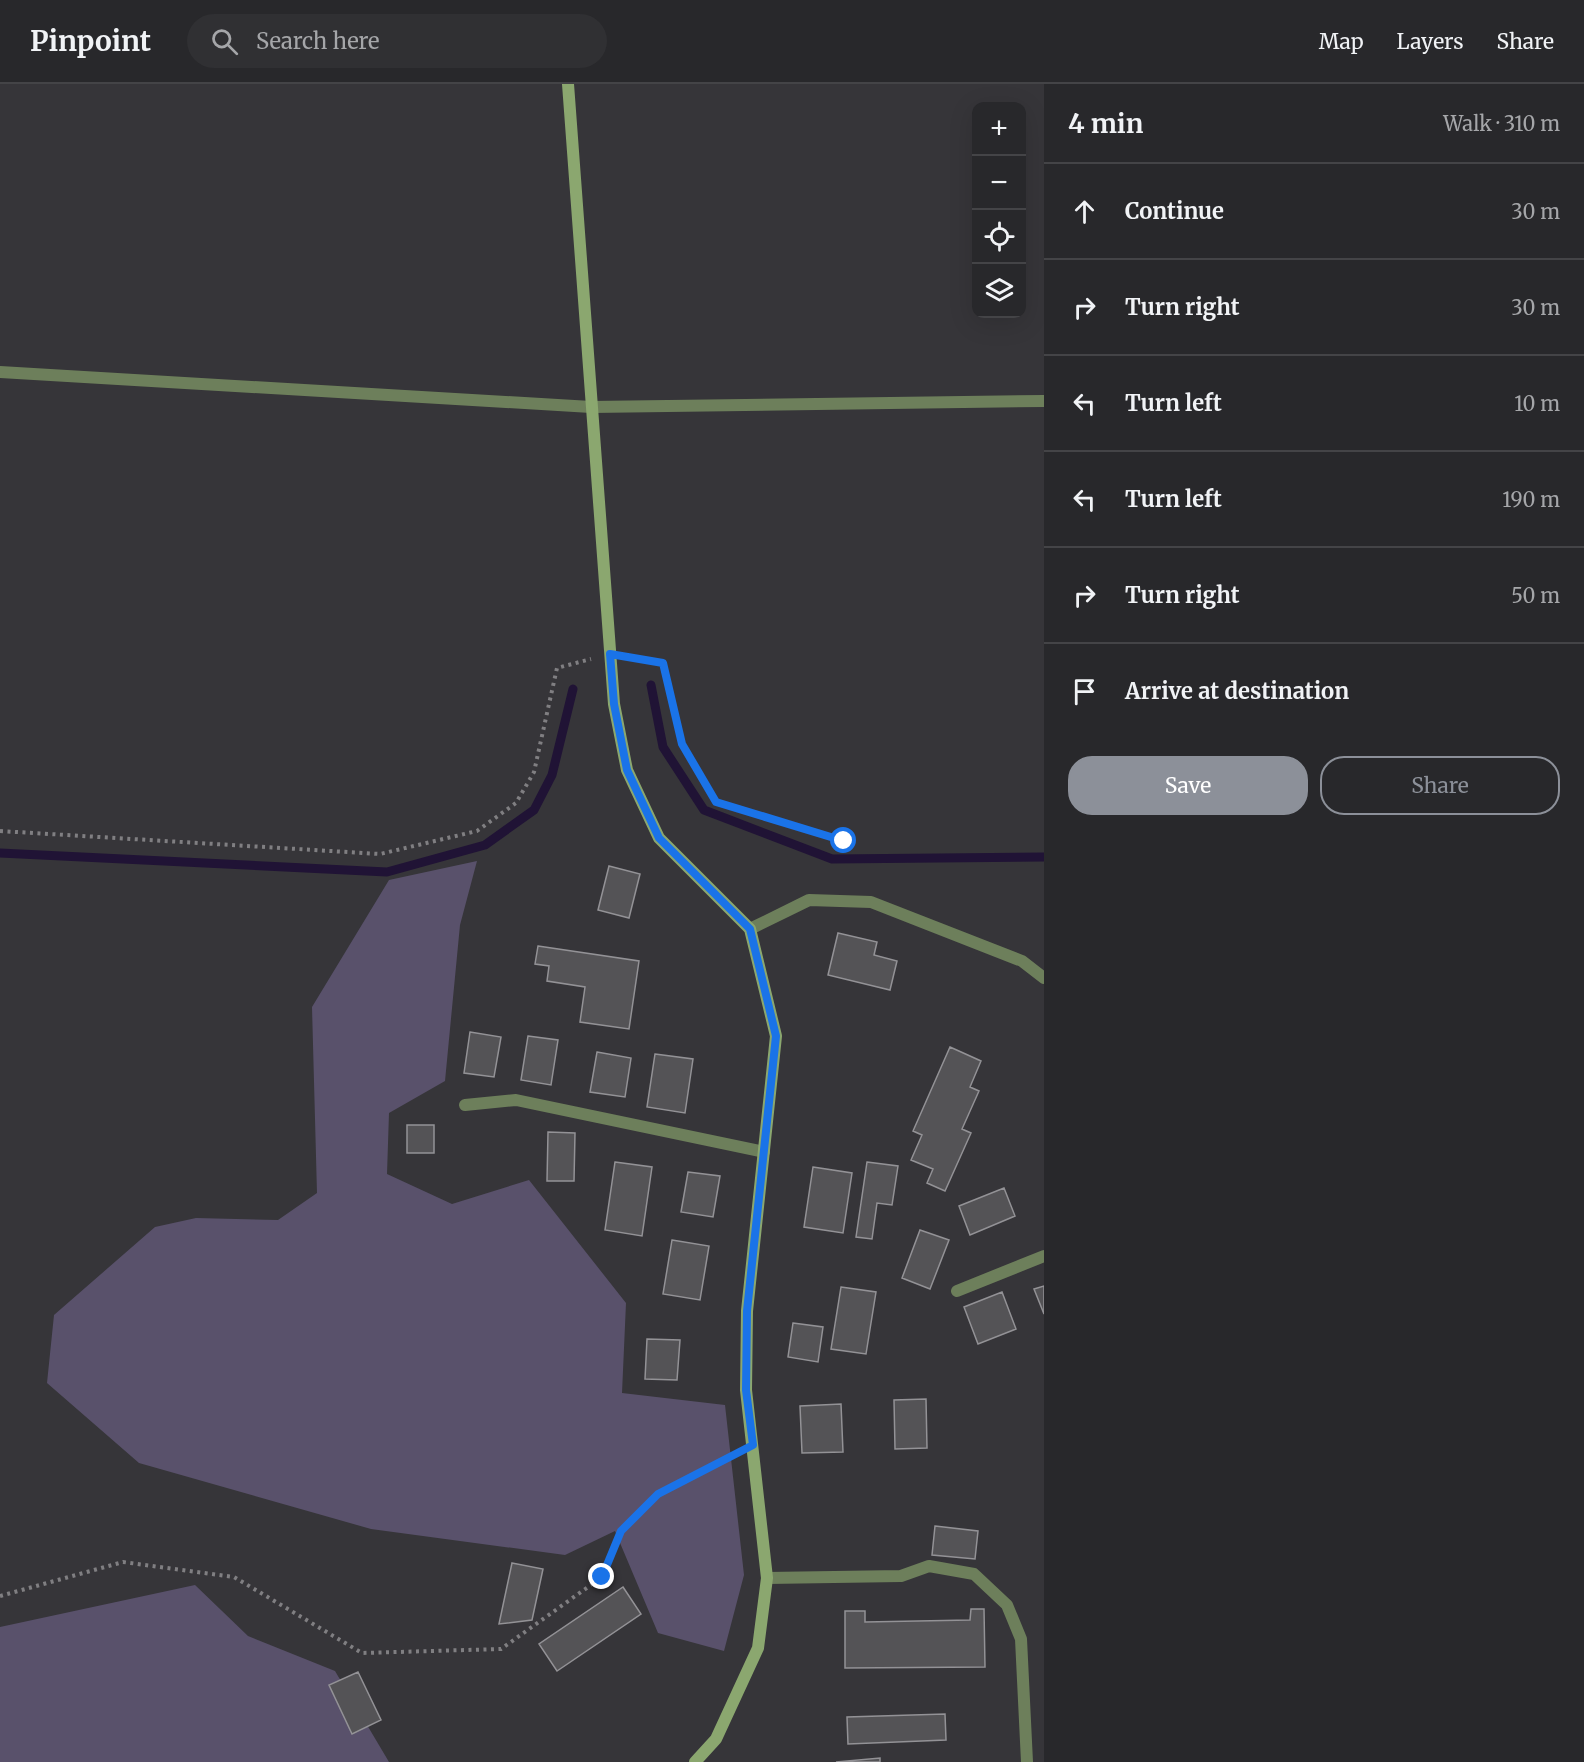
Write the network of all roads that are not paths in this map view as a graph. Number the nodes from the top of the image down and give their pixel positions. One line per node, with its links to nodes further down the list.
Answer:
1 (568, 84): 4 (street)
2 (0, 372): 4 (street)
3 (1044, 401): 4 (street)
4 (591, 407): 5 (street)
5 (750, 929): 6 (street); 8 (street)
6 (1044, 978)
7 (465, 1105): 8 (street)
8 (764, 1152): 11 (street)
9 (1044, 1256): 10 (street)
10 (957, 1291)
11 (767, 1578): 12 (street); 13 (street)
12 (695, 1762)
13 (1027, 1762)

